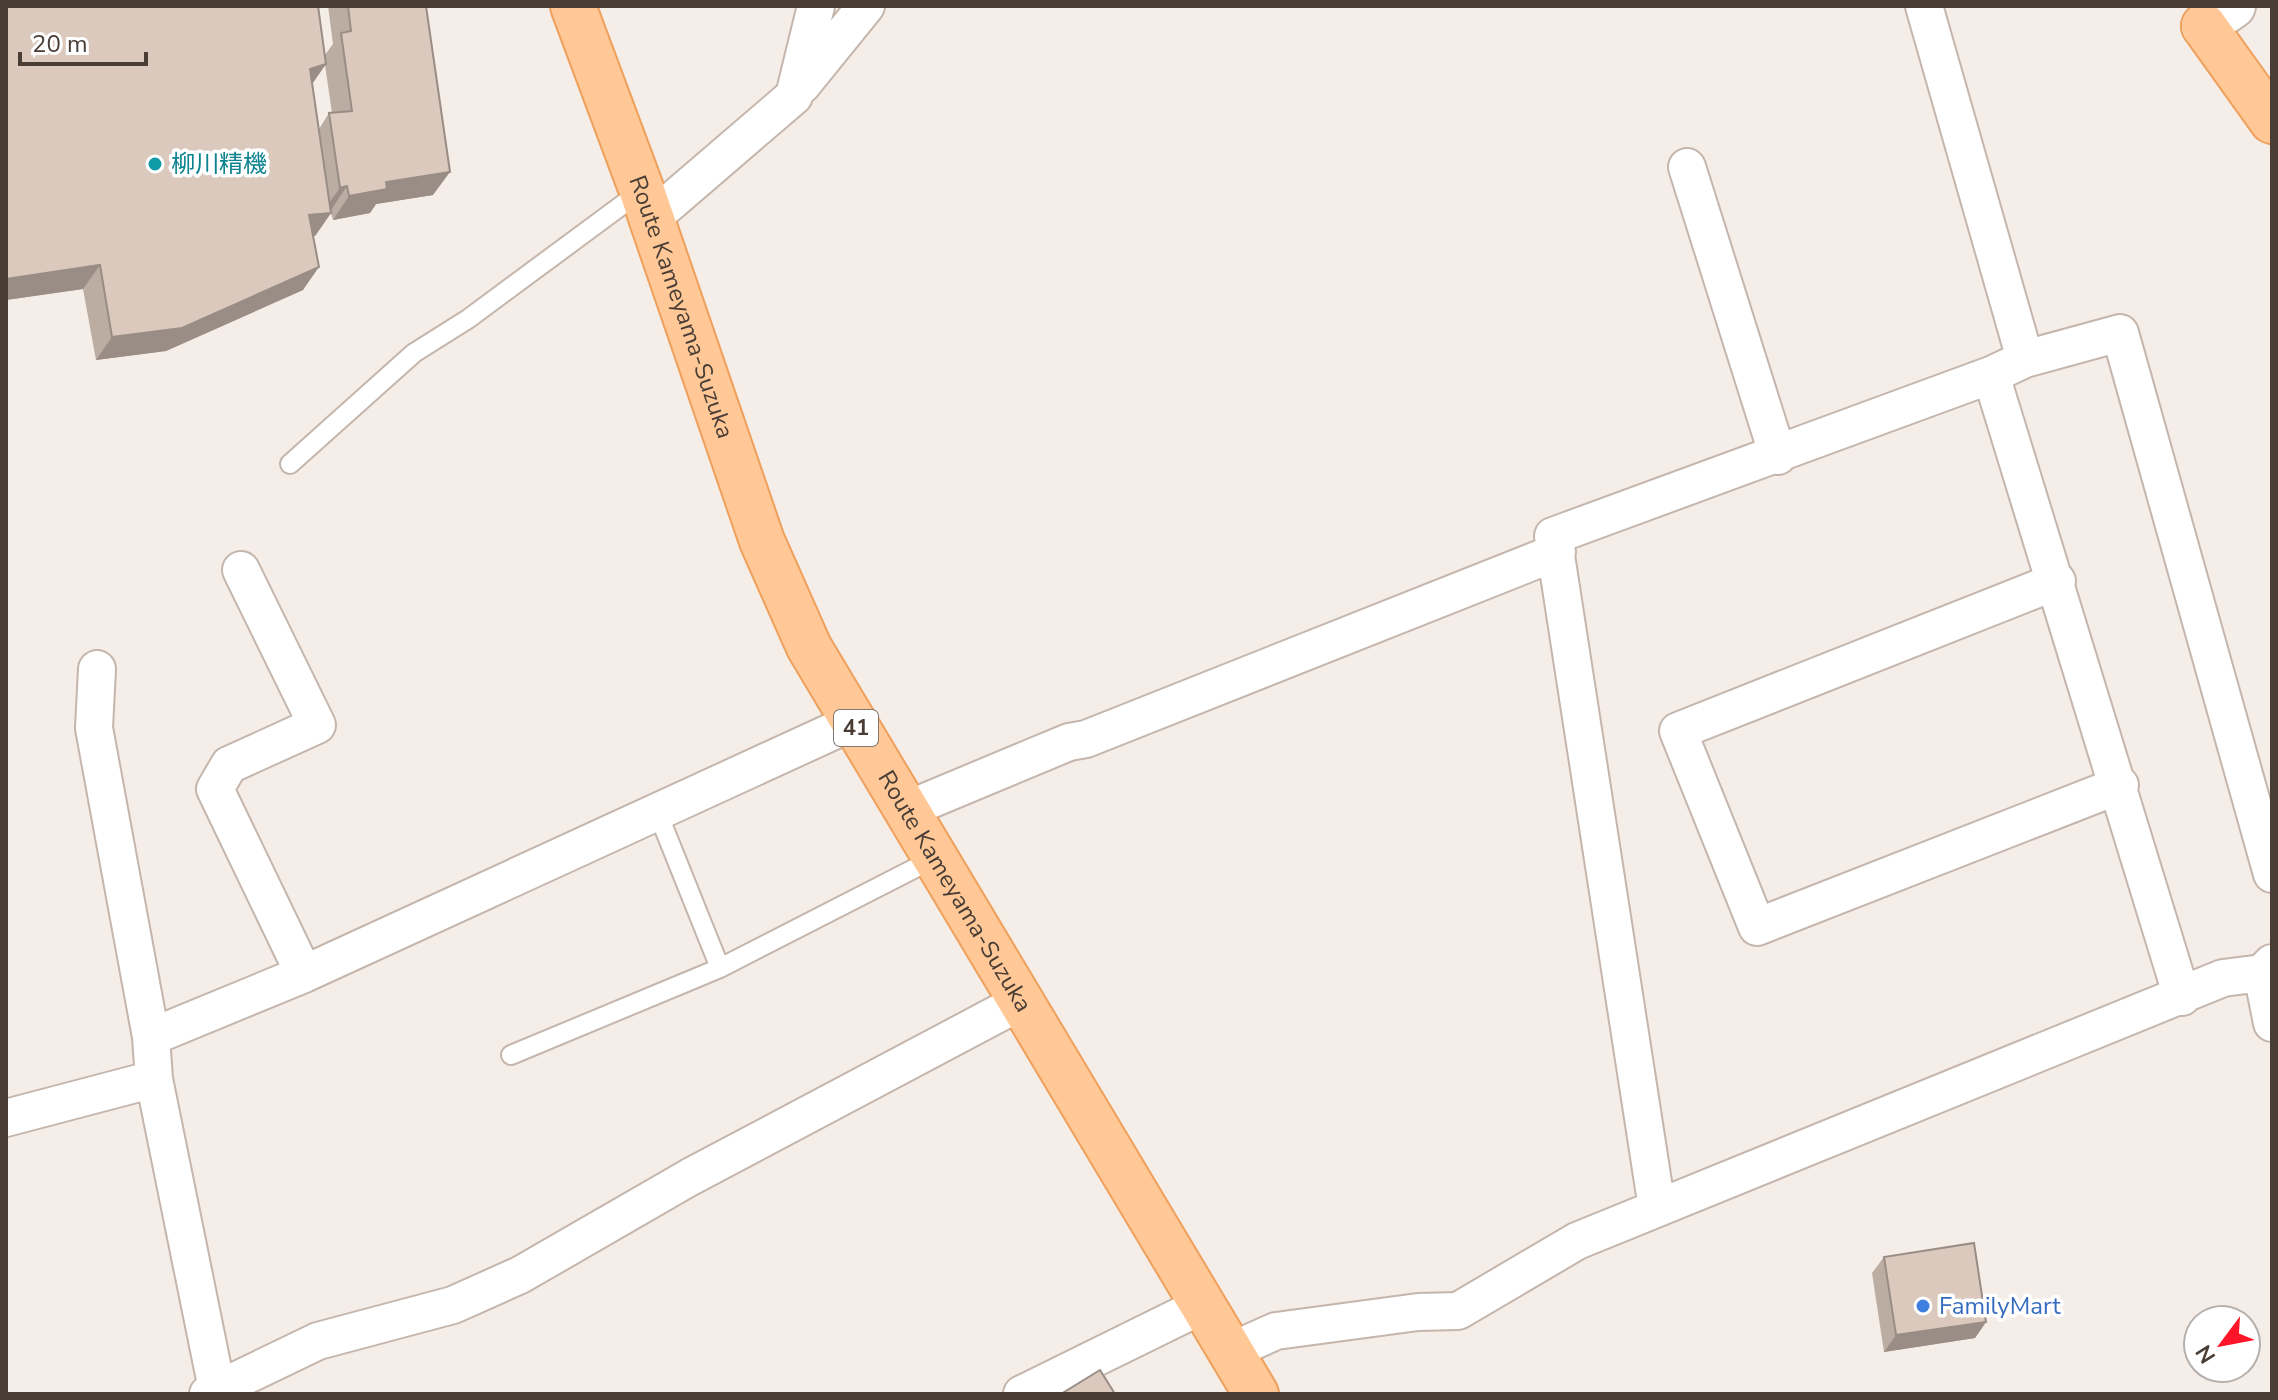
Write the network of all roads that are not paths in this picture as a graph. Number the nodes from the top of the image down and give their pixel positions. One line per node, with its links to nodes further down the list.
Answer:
1 (573, 6): 9 (main road, Route Kameyama-Suzuka / 41)
2 (816, 6): 6 (street)
3 (866, 6): 6 (street)
4 (1924, 6): 10 (street)
5 (2218, 16): 7 (main road)
6 (794, 96): 9 (street)
7 (2272, 121)
8 (1687, 167): 12 (street)
9 (647, 205): 13 (lane); 18 (main road, Route Kameyama-Suzuka / 41)
10 (2025, 359): 11 (street); 23 (street)
11 (1991, 375): 12 (street); 16 (street)
12 (1778, 456): 14 (street)
13 (290, 464)
14 (1557, 552): 20 (street); 34 (street)
15 (241, 570): 26 (street)
16 (2057, 581): 19 (street); 19 (street)
17 (97, 669): 30 (street)
18 (853, 722): 20 (main road, Route Kameyama-Suzuka / 41); 21 (street)
19 (2120, 785): 27 (street)
20 (906, 810): 22 (main road, Route Kameyama-Suzuka / 41)
21 (657, 811): 24 (lane); 26 (street)
22 (935, 858): 24 (lane); 28 (main road, Route Kameyama-Suzuka / 41)
23 (2272, 874)
24 (720, 968): 31 (lane)
25 (2267, 968): 27 (street); 29 (street)
26 (304, 974): 30 (street)
27 (2182, 997): 34 (street)
28 (1022, 1001): 35 (main road, Route Kameyama-Suzuka / 41); 37 (street)
29 (2272, 1023)
30 (151, 1037): 32 (street)
31 (511, 1055)
32 (154, 1079): 33 (street); 37 (street)
33 (6, 1118)
34 (1657, 1208): 36 (street)
35 (1203, 1305): 36 (main road, Route Kameyama-Suzuka / 41); 38 (street)
36 (1231, 1351): 39 (main road, Route Kameyama-Suzuka / 41)
37 (214, 1392)
38 (1022, 1394)
39 (1256, 1394)

